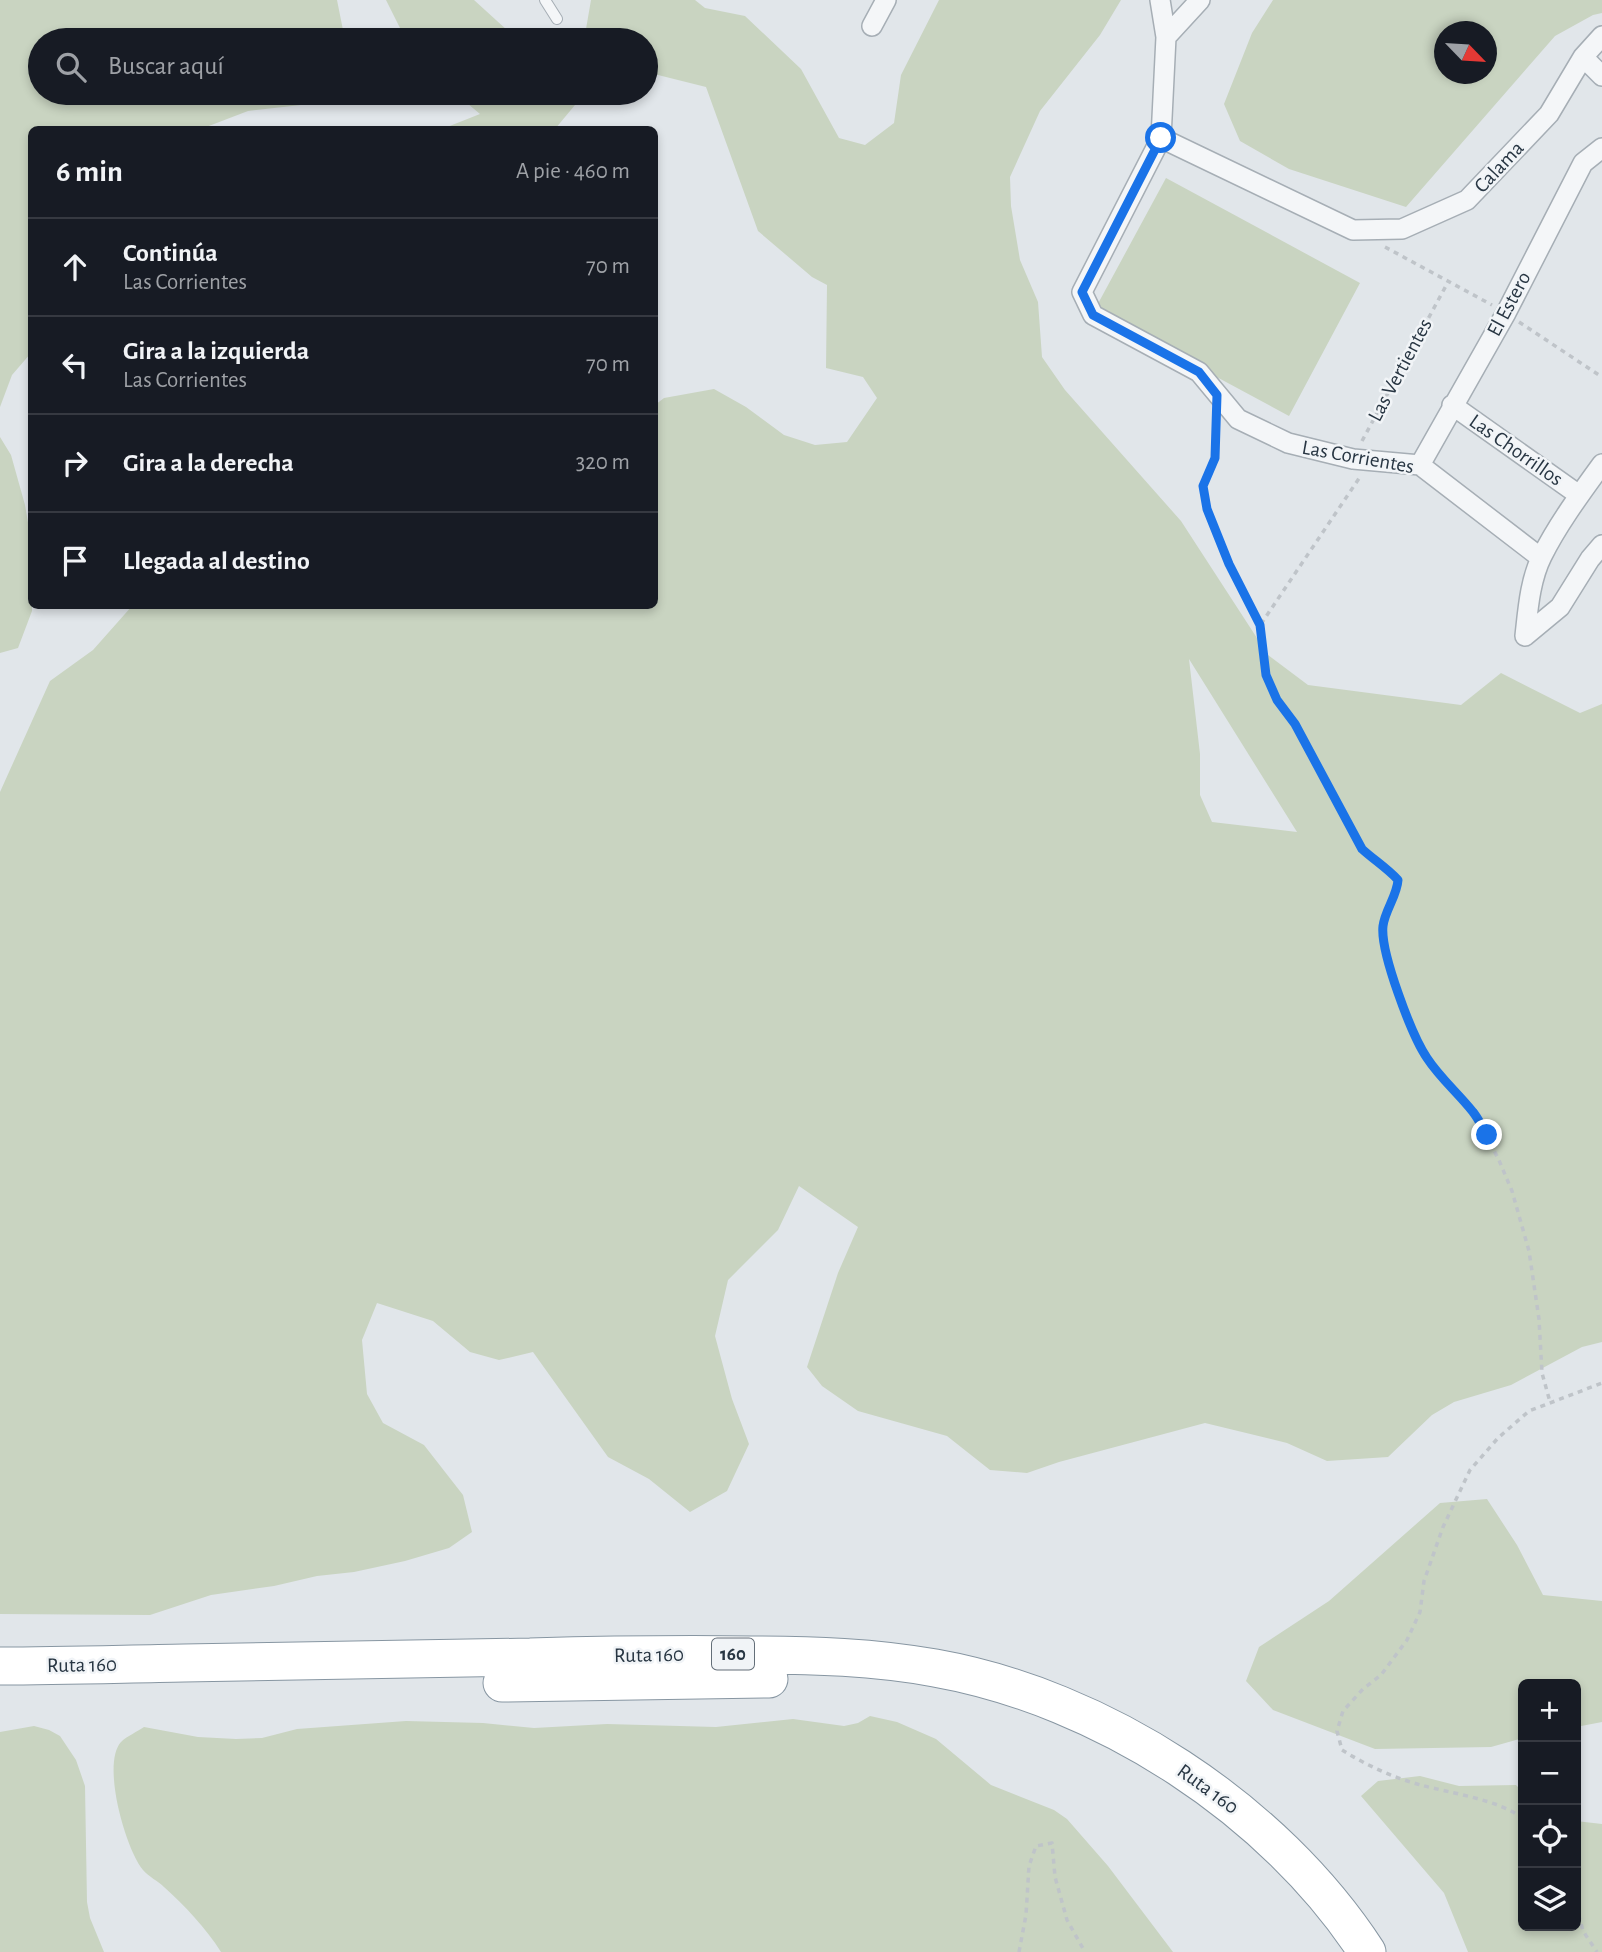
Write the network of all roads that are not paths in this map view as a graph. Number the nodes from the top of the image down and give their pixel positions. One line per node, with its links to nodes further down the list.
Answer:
1 (545, 0): 5 (lane)
2 (886, 0): 6 (street)
3 (1160, 0): 8 (street)
4 (1200, 0): 8 (street)
5 (556, 19)
6 (872, 26)
7 (1602, 36): 9 (street, Calama)
8 (1166, 37): 11 (street)
9 (1583, 57): 10 (street); 11 (street, Calama)
10 (1602, 76)
11 (1161, 138): 15 (street, Las Corrientes)
12 (1602, 148): 13 (street, El Estero)
13 (1452, 405): 15 (street, El Estero); 16 (street, Las Chorrillos)
14 (1602, 464): 16 (street)
15 (1420, 465): 18 (street, Las Corrientes)
16 (1580, 495): 18 (street)
17 (1602, 545): 18 (street)
18 (1541, 558)
19 (0, 1666): 22 (highway, Ruta 160 / 160)
20 (0, 1689): 21 (highway, Ruta 160 / 160)
21 (1339, 1952)
22 (1367, 1952)

